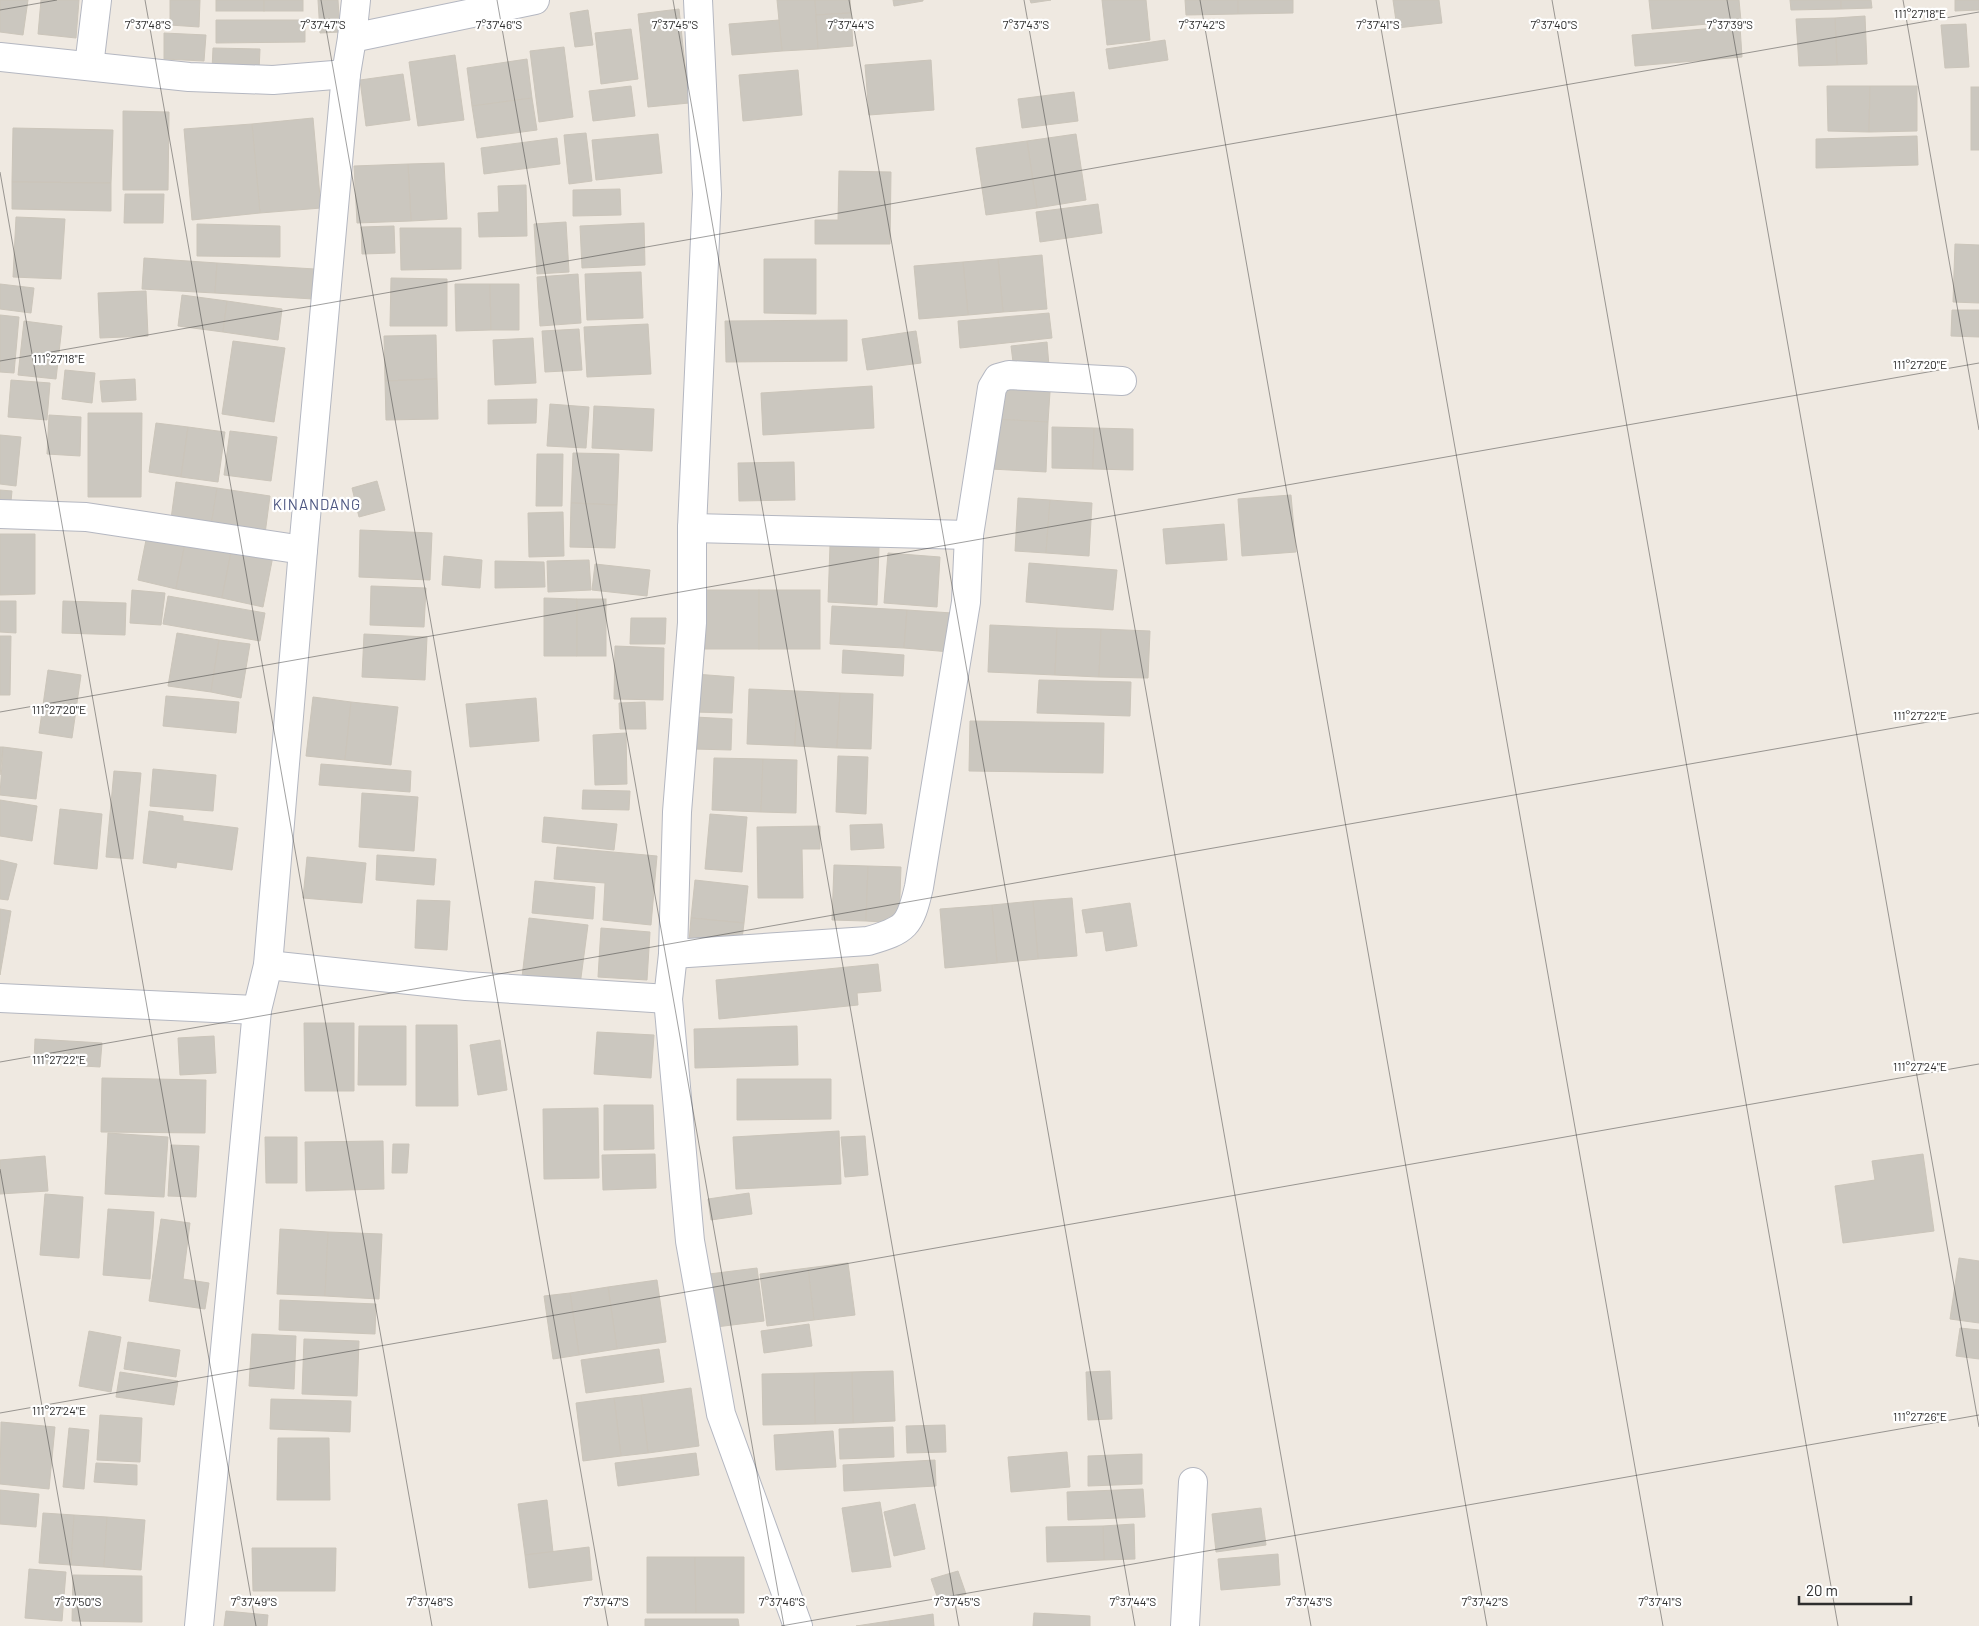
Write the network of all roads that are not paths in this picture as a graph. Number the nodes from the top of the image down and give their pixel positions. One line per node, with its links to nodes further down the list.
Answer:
1 (97, 0): 7 (street)
2 (356, 0): 5 (street)
3 (535, 0): 5 (street)
4 (698, 0): 11 (street)
5 (352, 38): 8 (street)
6 (0, 57): 7 (street)
7 (89, 66): 8 (street)
8 (346, 74): 13 (street)
9 (1122, 381): 12 (street)
10 (0, 514): 13 (street)
11 (692, 528): 12 (street); 14 (street)
12 (969, 535): 14 (street)
13 (302, 550): 15 (street)
14 (672, 954): 17 (street)
15 (268, 965): 17 (street); 18 (street)
16 (0, 998): 18 (street)
17 (668, 999): 21 (street)
18 (256, 1010): 20 (street)
19 (1193, 1482): 22 (street)
20 (198, 1626)
21 (798, 1626)
22 (1185, 1626)

